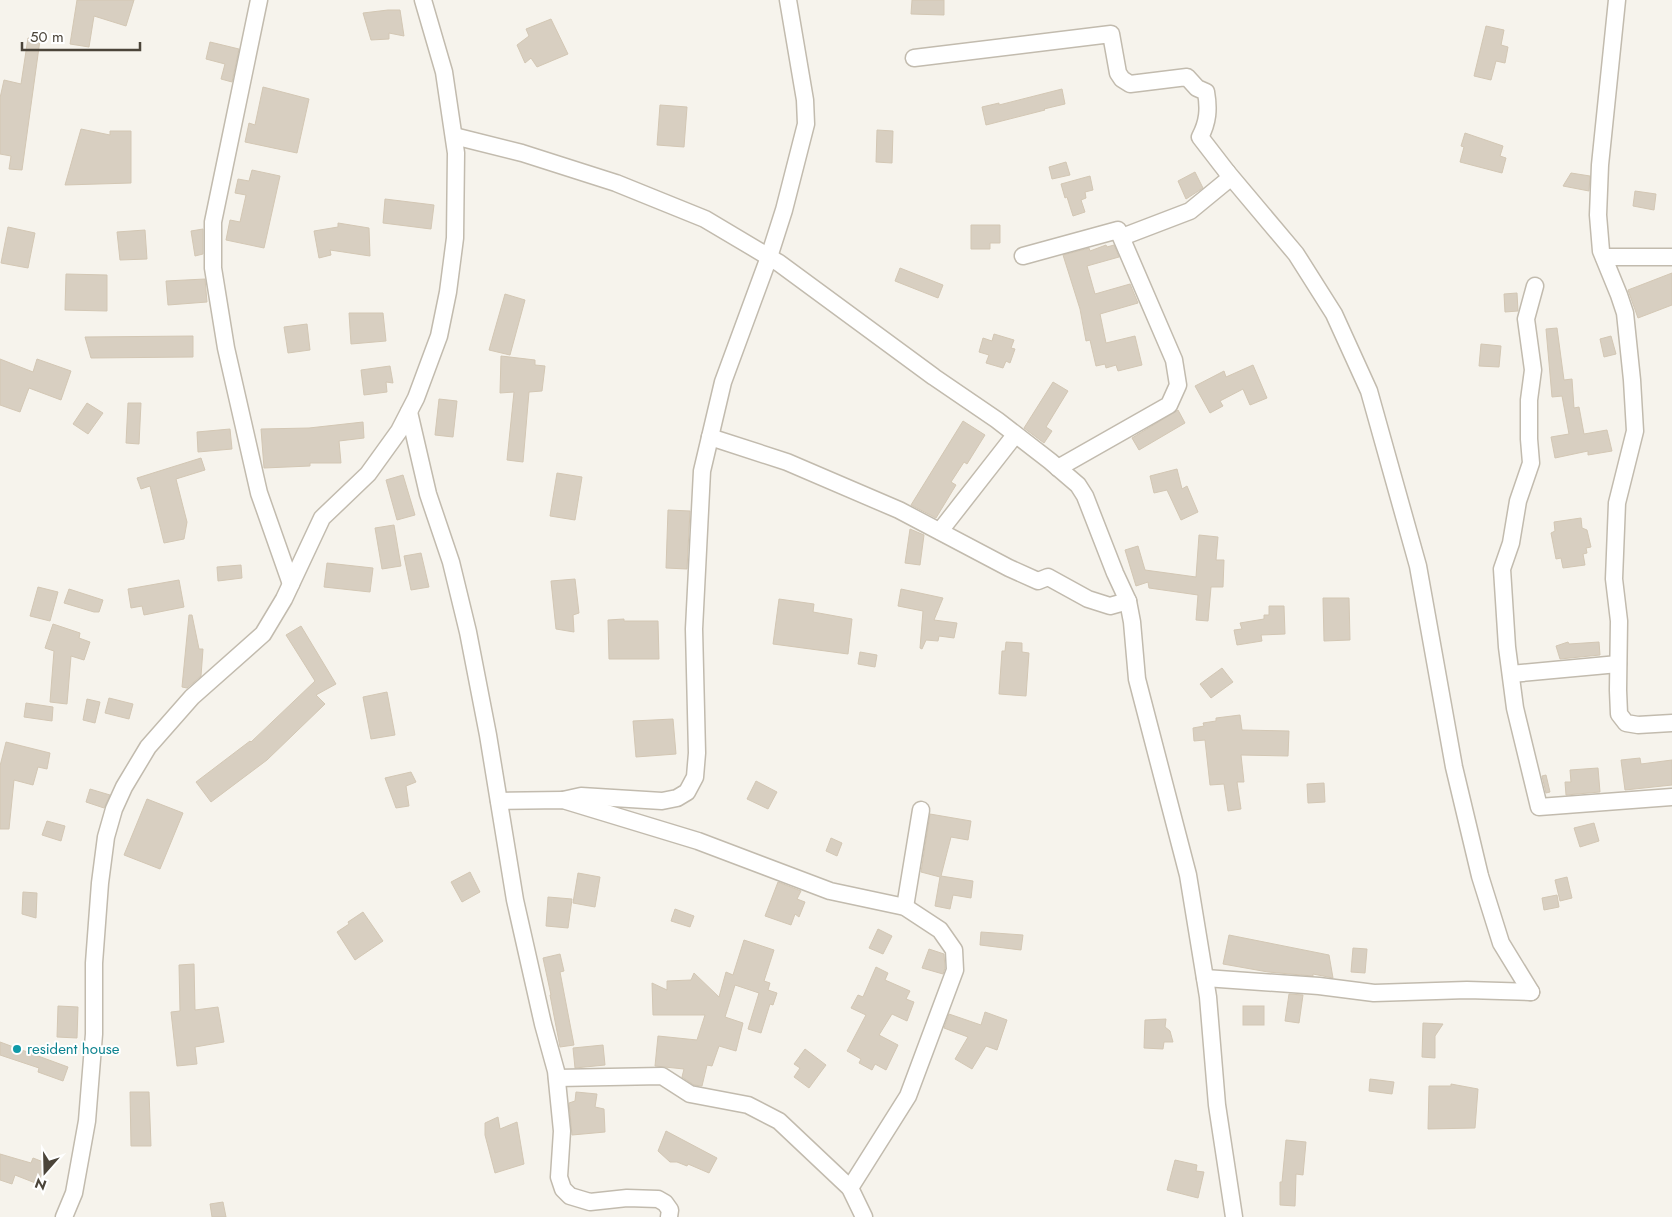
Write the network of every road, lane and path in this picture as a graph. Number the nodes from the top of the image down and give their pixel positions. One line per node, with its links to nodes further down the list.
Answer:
1 (258, 0): 19 (street)
2 (424, 0): 6 (street)
3 (788, 0): 10 (street)
4 (1617, 0): 11 (street)
5 (914, 58): 7 (street)
6 (454, 136): 10 (street); 14 (street)
7 (1227, 172): 8 (street); 29 (street)
8 (1122, 237): 9 (street); 17 (street)
9 (1022, 256)
10 (769, 257): 15 (street); 16 (street)
11 (1604, 257): 12 (street); 21 (street)
12 (1672, 258)
13 (1535, 286): 22 (street)
14 (409, 412): 19 (street); 26 (street)
15 (1016, 435): 17 (street); 18 (street)
16 (710, 436): 18 (street); 25 (street)
17 (1058, 468): 20 (street)
18 (940, 532): 20 (street)
19 (291, 584): 32 (street)
20 (1128, 601): 29 (street)
21 (1618, 664): 22 (street); 23 (street)
22 (1511, 674): 24 (street)
23 (1672, 723)
24 (1672, 797)
25 (562, 800): 26 (street); 28 (street)
26 (499, 801): 30 (street)
27 (921, 810): 28 (street)
28 (905, 907): 31 (street)
29 (1204, 978): 35 (street)
30 (557, 1078): 31 (street); 33 (street)
31 (850, 1188): 34 (street)
32 (64, 1217)
33 (669, 1217)
34 (864, 1217)
35 (1234, 1217)

